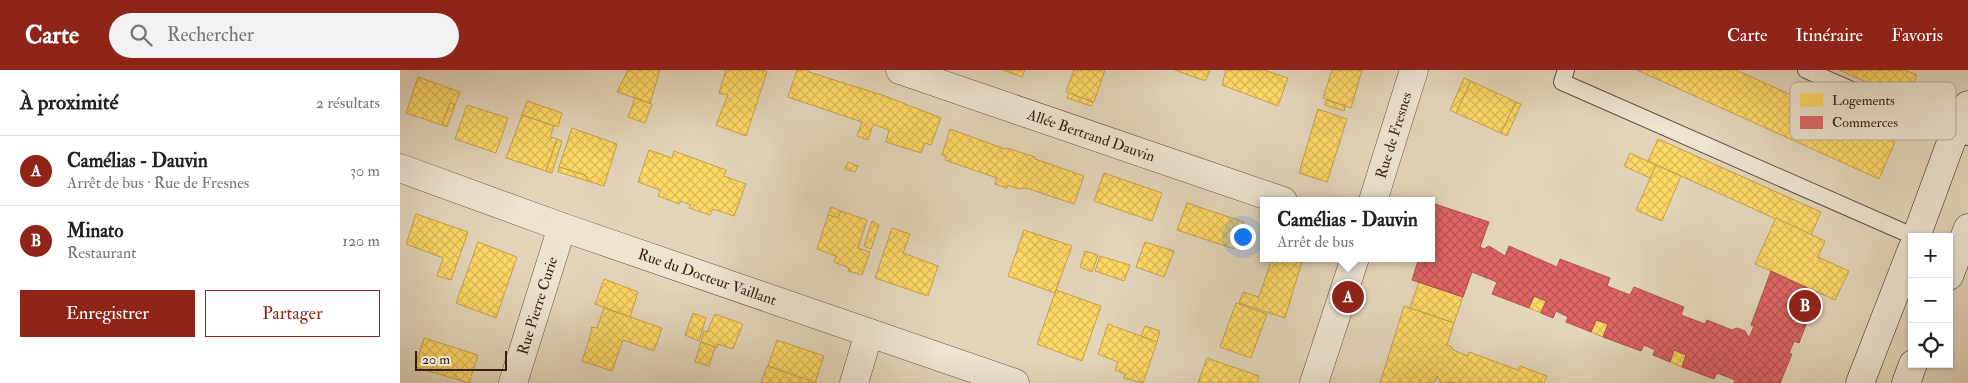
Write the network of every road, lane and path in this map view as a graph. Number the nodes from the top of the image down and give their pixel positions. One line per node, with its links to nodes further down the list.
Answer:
1 (900, 70): 9 (street, Allée Bertrand Dauvin)
2 (1414, 70): 10 (street, Rue de Fresnes)
3 (1566, 70): 13 (lane)
4 (1806, 70): 5 (lane)
5 (1835, 82)
6 (1968, 106): 7 (street)
7 (1961, 135): 14 (street)
8 (400, 168): 11 (street, Rue du Docteur Vaillant)
9 (1271, 197)
10 (1374, 197)
11 (562, 227): 20 (street, Rue du Docteur Vaillant); 22 (street, Rue Pierre Curie)
12 (1968, 228): 17 (street)
13 (1908, 233)
14 (1918, 233)
15 (1908, 259): 26 (street)
16 (1354, 262): 25 (street)
17 (1953, 266)
18 (1968, 268): 19 (street)
19 (1953, 274)
20 (869, 333): 23 (street); 24 (street, Rue du Docteur Vaillant)
21 (1912, 368): 27 (street)
22 (513, 383)
23 (854, 383)
24 (1015, 383)
25 (1314, 383)
26 (1860, 383)
27 (1906, 383)

